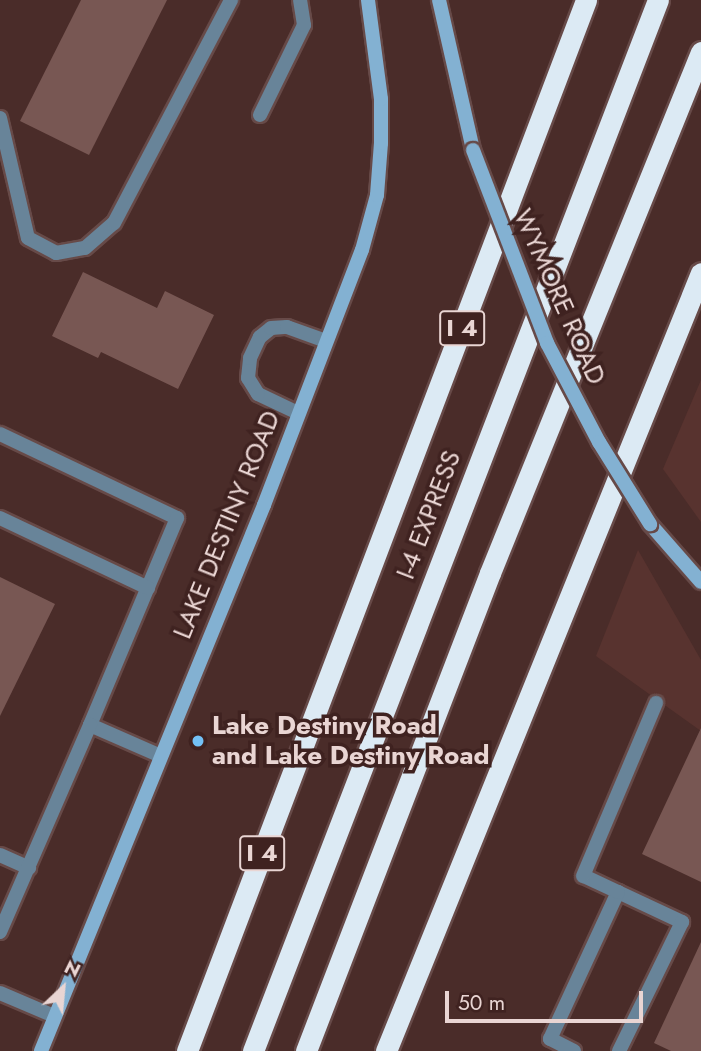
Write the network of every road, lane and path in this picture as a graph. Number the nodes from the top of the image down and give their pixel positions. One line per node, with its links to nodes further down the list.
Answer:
1 (231, 0): 9 (lane)
2 (300, 0): 8 (lane)
3 (368, 0): 11 (street, LAKE DESTINY ROAD)
4 (439, 0): 15 (street, WYMORE ROAD, bridge)
5 (586, 0): 27 (highway, I 4)
6 (658, 0): 28 (highway, I-4 EXPRESS)
7 (701, 52): 29 (highway)
8 (260, 115)
9 (0, 118)
10 (701, 273): 30 (highway)
11 (326, 341): 12 (street, LAKE DESTINY ROAD); 12 (lane)
12 (298, 413): 19 (street, LAKE DESTINY ROAD)
13 (0, 435): 16 (lane)
14 (0, 518): 16 (lane)
15 (701, 582)
16 (148, 588): 18 (lane)
17 (656, 702): 22 (lane)
18 (90, 724): 19 (lane); 21 (lane)
19 (161, 756): 25 (street, LAKE DESTINY ROAD)
20 (0, 855): 21 (lane)
21 (29, 868): 23 (lane)
22 (618, 892): 31 (lane); 32 (lane)
23 (0, 932)
24 (0, 993): 25 (lane)
25 (54, 1016): 26 (street, LAKE DESTINY ROAD)
26 (41, 1051)
27 (187, 1051)
28 (253, 1051)
29 (306, 1051)
30 (386, 1051)
31 (574, 1051)
32 (619, 1051)

